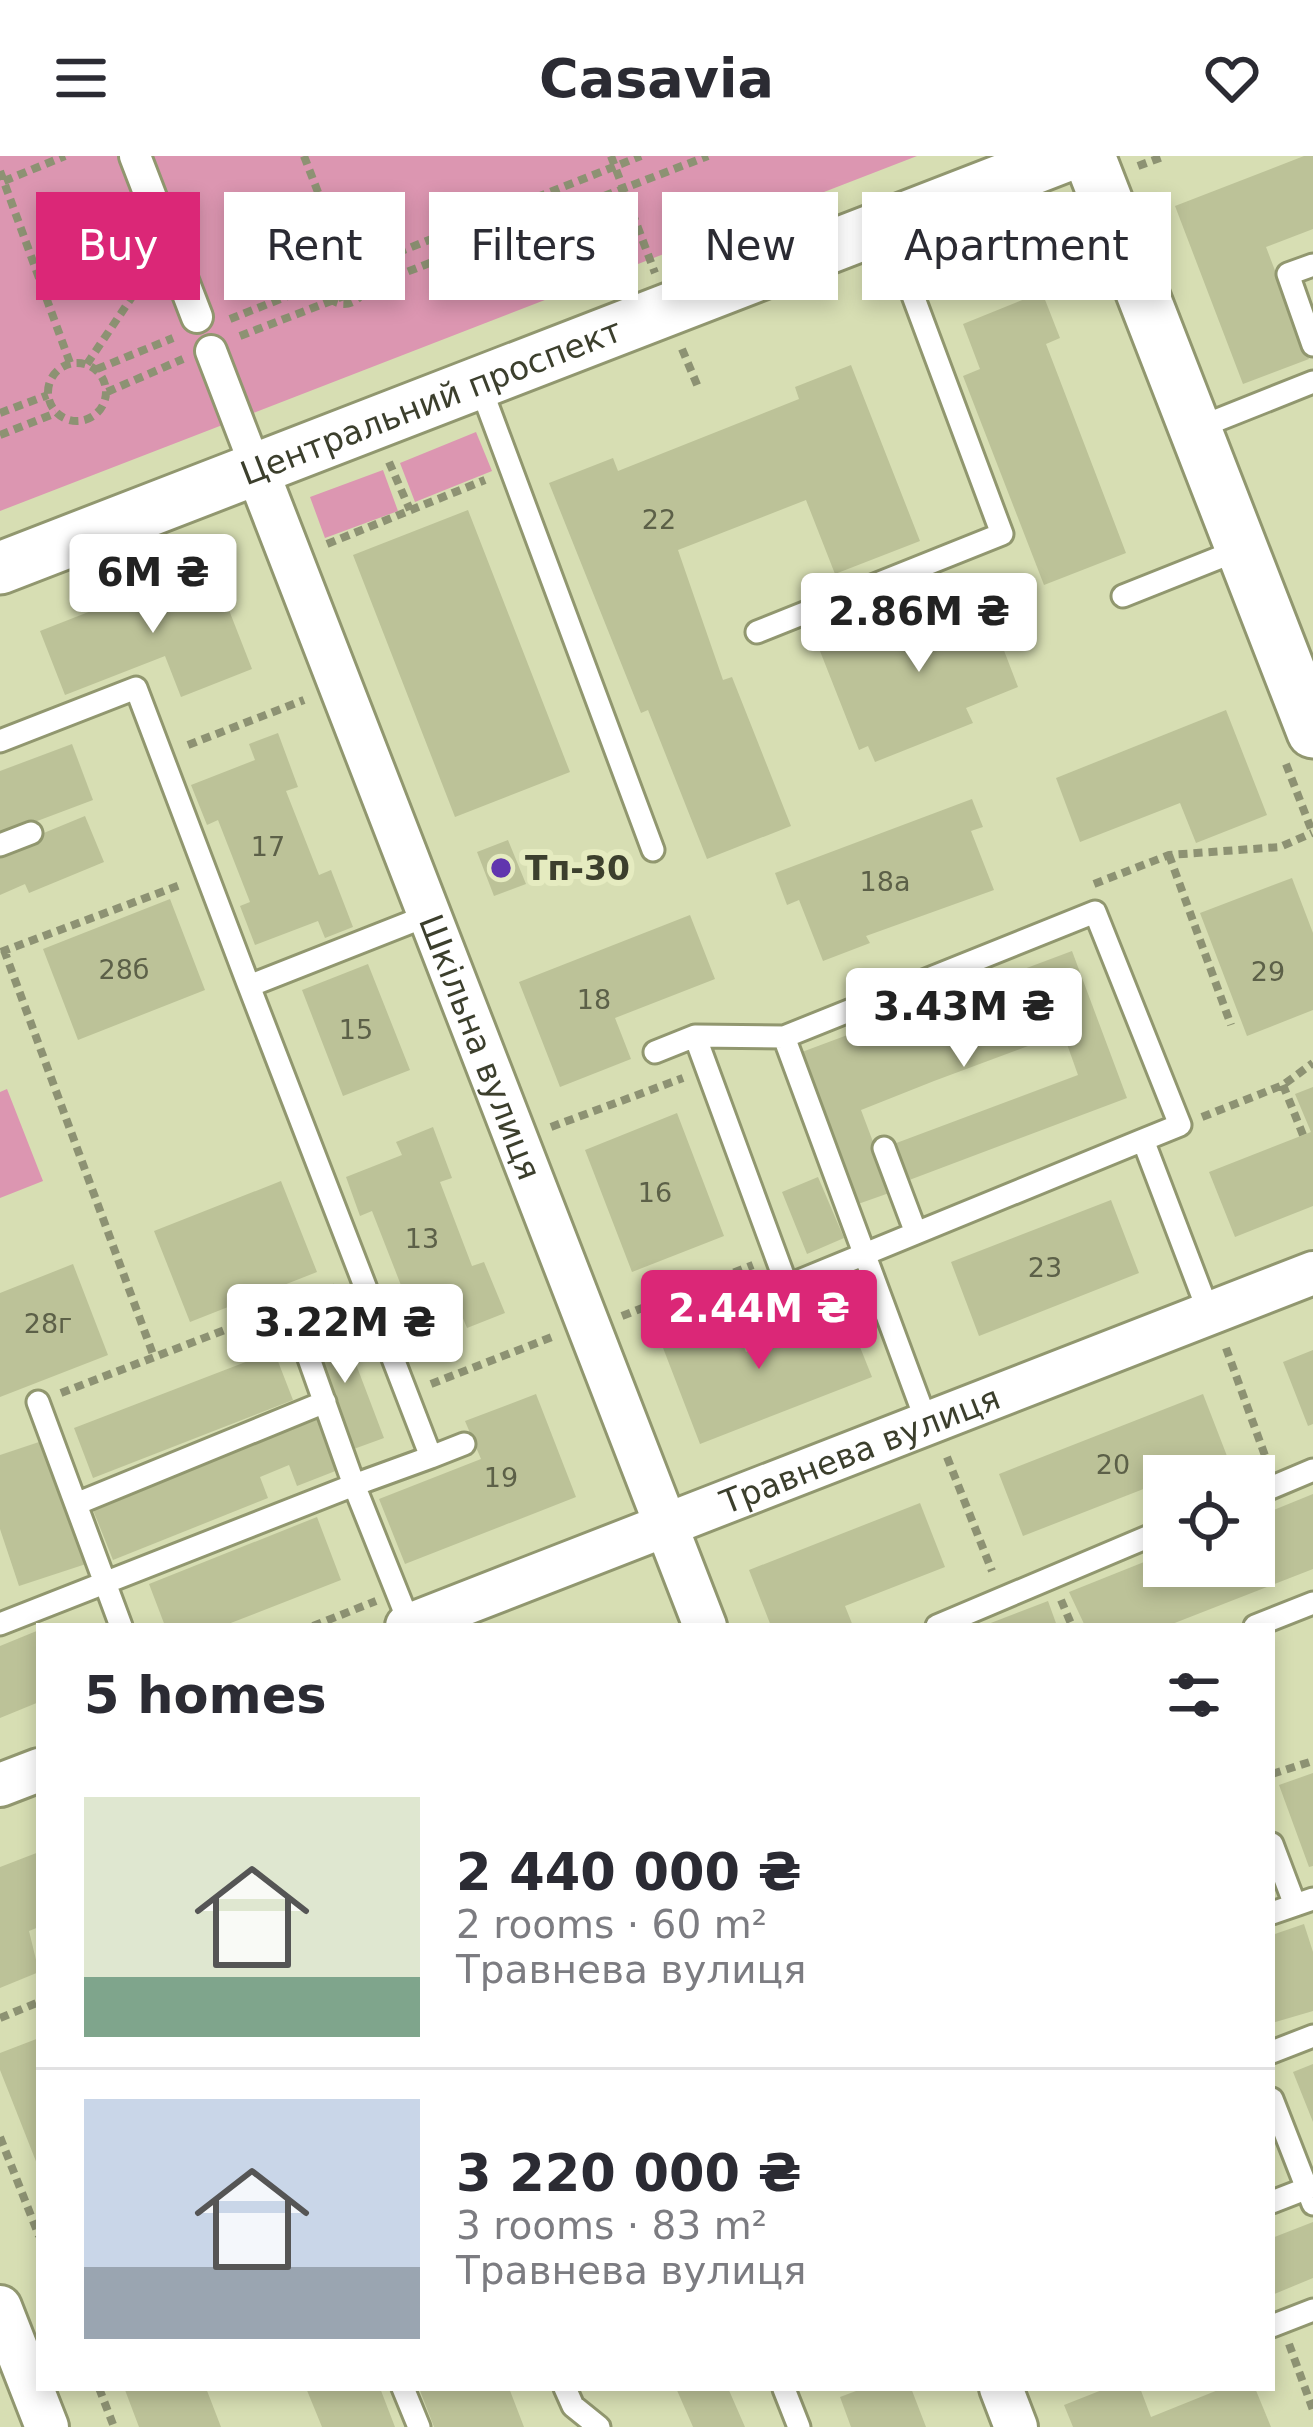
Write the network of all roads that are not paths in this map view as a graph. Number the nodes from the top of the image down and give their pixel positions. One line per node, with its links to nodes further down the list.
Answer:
1 (135, 156): 12 (street)
2 (1065, 156): 4 (street, Центральний проспект)
3 (1089, 156): 11 (street)
4 (972, 192)
5 (862, 238): 9 (street, Центральний проспект)
6 (1313, 265): 8 (lane)
7 (915, 300): 16 (lane)
8 (1313, 345)
9 (479, 382): 12 (street, Центральний проспект); 21 (lane)
10 (1313, 382): 11 (lane)
11 (1195, 429): 13 (street)
12 (256, 468): 14 (street, Центральний проспект); 22 (street, Шкільна вулиця)
13 (1242, 549): 15 (lane); 18 (street)
14 (0, 568)
15 (1123, 596)
16 (757, 632)
17 (0, 741): 23 (lane)
18 (1297, 741)
19 (32, 832): 20 (lane)
20 (0, 844)
21 (653, 850)
22 (429, 915): 23 (lane); 43 (street, Шкільна вулиця)
23 (249, 986): 38 (lane)
24 (695, 1036): 25 (lane); 26 (lane); 30 (lane)
25 (784, 1037): 27 (lane); 30 (lane)
26 (655, 1052)
27 (1143, 1140): 29 (lane); 32 (lane)
28 (884, 1148): 29 (lane)
29 (916, 1233): 30 (lane)
30 (863, 1256): 36 (lane)
31 (1313, 1273): 32 (street, Травнева вулиця)
32 (1217, 1330): 36 (street, Травнева вулиця)
33 (302, 1339): 35 (lane)
34 (38, 1402): 42 (lane)
35 (325, 1402): 40 (lane); 42 (lane)
36 (937, 1440): 43 (street, Травнева вулиця)
37 (464, 1444): 38 (lane)
38 (431, 1456): 40 (lane)
39 (1313, 1470): 41 (lane)
40 (354, 1485): 45 (lane); 47 (lane)
41 (1275, 1486)
42 (76, 1504): 45 (lane)
43 (666, 1525): 47 (street, Травнева вулиця); 49 (street, Шкільна вулиця)
44 (1143, 1538): 50 (lane)
45 (102, 1581): 48 (lane); 52 (lane)
46 (1313, 1603): 51 (lane)
47 (405, 1615)
48 (120, 1623)
49 (704, 1623)
50 (943, 1623)
51 (1263, 1623)
52 (0, 1624)
53 (36, 1771): 54 (street)
54 (0, 1785)
55 (1275, 1849): 56 (lane)
56 (1304, 1902): 57 (lane)
57 (1275, 1912)
58 (1313, 2036): 59 (lane)
59 (1275, 2051)
60 (1275, 2106): 61 (lane)
61 (1311, 2193): 62 (lane)
62 (1275, 2201)
63 (0, 2307): 70 (street)
64 (1313, 2310): 65 (lane)
65 (1276, 2325)
66 (405, 2391): 71 (lane)
67 (567, 2391): 72 (lane)
68 (785, 2391): 73 (lane)
69 (1003, 2391): 74 (street)
70 (46, 2427)
71 (418, 2427)
72 (599, 2427)
73 (799, 2427)
74 (1016, 2427)

